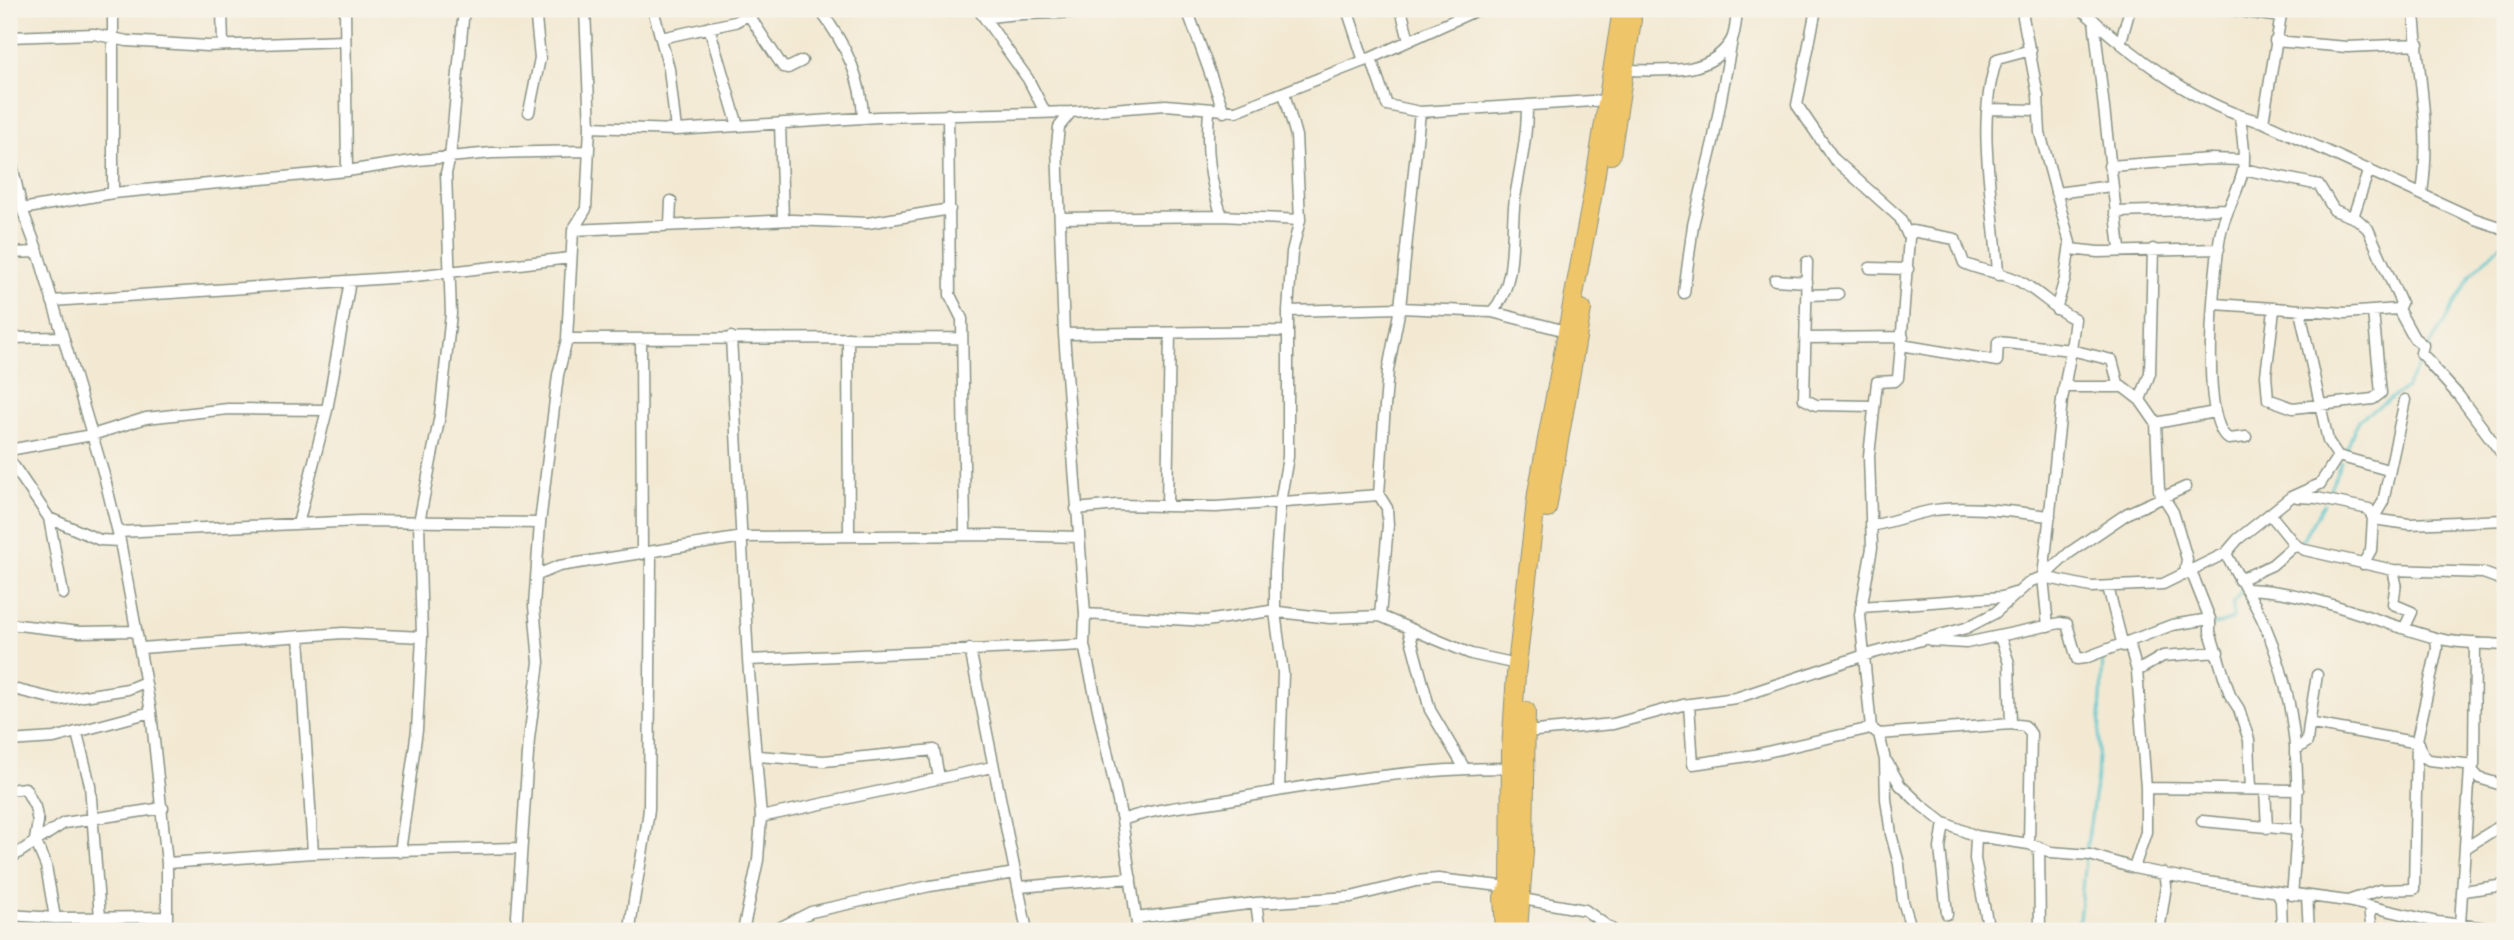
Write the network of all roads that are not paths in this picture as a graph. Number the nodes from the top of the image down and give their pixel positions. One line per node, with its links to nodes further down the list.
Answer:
1 (113, 9): 29 (street)
2 (222, 9): 38 (street)
3 (345, 9): 33 (street)
4 (464, 9): 64 (street)
5 (535, 9): 49 (street)
6 (584, 9): 60 (street)
7 (653, 9): 31 (street)
8 (820, 9): 56 (street)
9 (978, 9): 26 (street)
10 (1097, 9): 26 (street)
11 (1187, 9): 52 (street)
12 (1348, 9): 40 (street)
13 (1401, 9): 34 (street)
14 (1479, 9): 34 (street)
15 (1622, 9): 44 (main road)
16 (1634, 9): 42 (main road)
17 (1737, 9): 32 (street)
18 (1816, 9): 86 (street)
19 (2025, 9): 39 (street)
20 (2081, 9): 27 (street)
21 (2130, 9): 35 (street)
22 (2225, 9): 25 (street)
23 (2414, 9): 37 (street)
24 (746, 11): 28 (street); 41 (street)
25 (2281, 13): 36 (street)
26 (986, 18): 50 (street)
27 (2094, 20): 35 (street); 66 (street)
28 (709, 27): 31 (street); 59 (street)
29 (111, 35): 30 (street); 38 (street); 71 (street)
30 (9, 37)
31 (661, 38): 61 (street)
32 (1732, 40): 42 (street); 102 (street)
33 (345, 41): 38 (street); 68 (street)
34 (1409, 41): 40 (street)
35 (2121, 41): 55 (street)
36 (2275, 41): 37 (street); 57 (street)
37 (2418, 44): 70 (street)
38 (223, 45)
39 (2031, 50): 46 (street); 48 (street)
40 (1367, 59): 43 (street); 53 (street)
41 (802, 61)
42 (1626, 70): 213 (main road)
43 (1284, 93): 52 (street); 82 (street)
44 (1608, 100): 45 (street); 116 (main road)
45 (1527, 107): 53 (street); 113 (street)
46 (1988, 109): 48 (street); 98 (street)
47 (1209, 110): 51 (street); 52 (street); 78 (street)
48 (2039, 110): 72 (street)
49 (529, 112)
50 (1045, 112): 51 (street); 54 (street)
51 (1072, 112): 80 (street)
52 (1224, 112)
53 (1420, 112): 107 (street)
54 (947, 114): 56 (street); 75 (street)
55 (2240, 117): 57 (street); 65 (street)
56 (863, 118): 58 (street)
57 (2263, 122): 67 (street)
58 (780, 123): 59 (street); 81 (street)
59 (738, 126): 61 (street)
60 (590, 127): 61 (street); 62 (street)
61 (676, 130)
62 (587, 151): 64 (street); 85 (street)
63 (9, 152): 74 (street)
64 (450, 158): 68 (street); 97 (street)
65 (2243, 164): 66 (street); 76 (street); 79 (street)
66 (2109, 166): 69 (street)
67 (2369, 169): 70 (street); 79 (street)
68 (347, 171): 71 (street)
69 (2111, 186): 72 (street); 77 (street)
70 (2422, 192): 84 (street)
71 (113, 193): 74 (street)
72 (2056, 193): 87 (street)
73 (671, 201): 83 (street)
74 (22, 209): 91 (street)
75 (950, 209): 81 (street); 123 (street)
76 (2228, 209): 77 (street); 89 (street)
77 (2115, 212): 90 (street)
78 (1222, 216): 80 (street); 82 (street)
79 (2353, 217): 109 (street)
80 (1060, 218): 118 (street)
81 (783, 220): 83 (street)
82 (1300, 220): 111 (street)
83 (670, 224): 85 (street)
84 (2505, 229)
85 (573, 230): 93 (street)
86 (1909, 238): 96 (street); 98 (street)
87 (2070, 249): 90 (street); 108 (street)
88 (2153, 249): 89 (street); 90 (street); 131 (street)
89 (2219, 249): 106 (street)
90 (2120, 250)
91 (38, 252): 92 (street); 105 (street)
92 (9, 253)
93 (570, 258): 97 (street); 125 (street)
94 (1807, 262): 101 (street)
95 (1870, 268): 96 (street)
96 (1908, 269): 127 (street)
97 (450, 273): 100 (street); 157 (street)
98 (1998, 275): 108 (street)
99 (1775, 280): 101 (street)
100 (350, 281): 105 (street); 135 (street)
101 (1807, 282): 104 (street)
102 (1684, 293)
103 (1838, 294): 104 (street)
104 (1807, 295): 124 (street)
105 (52, 301): 119 (street)
106 (2215, 304): 110 (street); 136 (street)
107 (1400, 309): 111 (street); 113 (street); 146 (street)
108 (2056, 309): 128 (street)
109 (2398, 309): 114 (street); 142 (street)
110 (2274, 310): 112 (street); 134 (street)
111 (1288, 311): 115 (street)
112 (2300, 311): 114 (street); 134 (street)
113 (1492, 312): 116 (street)
114 (2373, 312): 134 (street)
115 (1288, 331): 117 (street); 149 (street)
116 (1566, 331): 203 (main road)
117 (1170, 333): 118 (street); 150 (street)
118 (1064, 334): 151 (street)
119 (63, 337): 121 (street); 138 (street)
120 (731, 337): 122 (street); 126 (street); 164 (street)
121 (9, 338)
122 (848, 338): 123 (street); 161 (street)
123 (962, 338): 162 (street)
124 (1805, 338): 127 (street); 133 (street)
125 (567, 339): 126 (street); 158 (street)
126 (641, 339): 168 (street)
127 (1902, 341): 128 (street); 133 (street)
128 (2071, 350): 129 (street); 130 (street)
129 (2064, 387): 130 (street); 153 (street)
130 (2121, 387): 131 (street)
131 (2140, 400): 137 (street)
132 (2405, 400): 144 (street)
133 (1874, 406): 160 (street)
134 (2318, 406): 141 (street)
135 (327, 410): 138 (street); 159 (street)
136 (2215, 412): 137 (street); 139 (street)
137 (2156, 423): 147 (street)
138 (92, 435): 140 (street); 163 (street)
139 (2246, 437)
140 (9, 450)
141 (2342, 458): 144 (street); 148 (street)
142 (2505, 458)
143 (9, 459): 154 (street)
144 (2388, 470): 155 (street)
145 (2186, 486): 147 (street)
146 (1379, 495): 149 (street); 182 (street)
147 (2161, 496): 171 (street); 173 (street)
148 (2291, 497): 152 (street); 155 (street)
149 (1280, 503): 150 (street); 180 (street)
150 (1167, 506): 151 (street)
151 (1076, 509): 165 (street)
152 (2270, 514): 166 (street); 167 (street)
153 (2050, 516): 160 (street); 173 (street)
154 (49, 518): 163 (street); 178 (street)
155 (2373, 519): 156 (street); 169 (street)
156 (2505, 520)
157 (419, 522): 158 (street); 159 (street); 190 (street)
158 (540, 523): 172 (street)
159 (298, 524): 163 (street)
160 (1871, 526): 179 (street)
161 (849, 535): 162 (street); 164 (street)
162 (965, 535): 165 (street)
163 (119, 536): 188 (street)
164 (743, 537): 168 (street); 202 (street)
165 (1079, 537): 181 (street)
166 (2295, 545): 169 (street); 175 (street)
167 (2226, 552): 171 (street); 175 (street)
168 (646, 554): 172 (street); 276 (street)
169 (2363, 564): 170 (street)
170 (2393, 570): 174 (street); 186 (street)
171 (2188, 573): 176 (street); 183 (street)
172 (537, 575): 244 (street)
173 (2043, 577): 176 (street); 177 (street); 185 (street)
174 (2505, 581)
175 (2243, 584): 186 (street); 217 (street)
176 (2108, 587): 197 (street)
177 (2017, 592): 179 (street); 193 (street)
178 (63, 594)
179 (1861, 607): 201 (street)
180 (1275, 611): 181 (street); 182 (street); 227 (street)
181 (1085, 614): 195 (street)
182 (1380, 616): 187 (street)
183 (2210, 619): 197 (street); 200 (street)
184 (9, 624): 188 (street)
185 (2048, 626): 191 (street); 197 (street)
186 (2405, 627): 192 (street)
187 (1408, 628): 203 (street); 223 (street)
188 (136, 631): 198 (street)
189 (299, 636): 190 (street); 198 (street); 247 (street)
190 (422, 637): 246 (street)
191 (2000, 637): 193 (street); 211 (street)
192 (2436, 638): 194 (street); 216 (street)
193 (1926, 640): 201 (street)
194 (2475, 643): 196 (street); 221 (street)
195 (1084, 645): 199 (street); 235 (street)
196 (2505, 645)
197 (2128, 647): 204 (street)
198 (141, 648): 206 (street)
199 (970, 649): 202 (street); 220 (street)
200 (2218, 652): 204 (street); 228 (street)
201 (1862, 656): 208 (street); 212 (street)
202 (748, 660): 218 (street)
203 (1517, 664): 222 (main road)
204 (2137, 671): 226 (street)
205 (2317, 675): 210 (street)
206 (145, 682): 207 (street); 209 (street)
207 (9, 688)
208 (1689, 705): 212 (street); 213 (street)
209 (151, 712): 214 (street); 232 (street)
210 (2309, 723): 216 (street); 217 (street)
211 (2011, 724): 212 (street); 243 (street)
212 (1875, 731): 219 (street)
213 (1525, 732): 257 (main road)
214 (77, 733): 215 (street); 234 (street)
215 (9, 741)
216 (2419, 743): 221 (street); 261 (street)
217 (2295, 754): 231 (street)
218 (758, 757): 224 (street); 233 (street)
219 (1885, 760): 237 (street); 285 (street)
220 (992, 767): 224 (street); 251 (street)
221 (2472, 767): 225 (street); 245 (street)
222 (1511, 768): 223 (street); 257 (main road)
223 (1465, 769): 227 (street)
224 (939, 778): 233 (street)
225 (2505, 786)
226 (2146, 788): 228 (street); 250 (street)
227 (1279, 789): 235 (street)
228 (2251, 789): 230 (street)
229 (9, 790): 242 (street)
230 (2265, 790): 231 (street); 239 (street)
231 (2298, 790): 240 (street)
232 (163, 808): 234 (street); 249 (street)
233 (761, 817): 277 (street)
234 (92, 818): 242 (street); 268 (street)
235 (1122, 820): 253 (street)
236 (2202, 821): 239 (street)
237 (1944, 823): 241 (street); 264 (street)
238 (2505, 823): 245 (street)
239 (2267, 828): 240 (street)
240 (2298, 830): 259 (street)
241 (1976, 836): 243 (street); 286 (street)
242 (35, 840): 248 (street); 267 (street)
243 (2034, 846): 250 (street); 287 (street)
244 (521, 848): 246 (street); 275 (street)
245 (2467, 848): 256 (street)
246 (400, 852): 247 (street)
247 (313, 853): 249 (street)
248 (9, 859)
249 (167, 863): 266 (street)
250 (2134, 868): 252 (street)
251 (1016, 873): 255 (street); 278 (street)
252 (2164, 873): 258 (street); 288 (street)
253 (1132, 878): 255 (street); 269 (street)
254 (2505, 884): 256 (street)
255 (1019, 887): 279 (street)
256 (2463, 891): 270 (street)
257 (1511, 894): 262 (street); 282 (main road); 283 (main road); 284 (street)
258 (2278, 894): 259 (street); 289 (street)
259 (2292, 895): 260 (street)
260 (2307, 896): 261 (street); 290 (street)
261 (2347, 901): 263 (street)
262 (1256, 903): 269 (street); 281 (street)
263 (2369, 908): 270 (street); 291 (street)
264 (1947, 914)
265 (9, 915): 267 (street)
266 (167, 917): 268 (street); 274 (street)
267 (60, 918): 268 (street); 272 (street)
268 (105, 918): 273 (street)
269 (1136, 918): 280 (street)
270 (2460, 924): 271 (street)
271 (2505, 930)
272 (67, 931)
273 (111, 931)
274 (167, 931)
275 (516, 931)
276 (630, 931)
277 (743, 931)
278 (766, 931)
279 (1027, 931)
280 (1138, 931)
281 (1260, 931)
282 (1506, 931)
283 (1518, 931)
284 (1614, 931)
285 (1912, 931)
286 (1989, 931)
287 (2039, 931)
288 (2159, 931)
289 (2282, 931)
290 (2309, 931)
291 (2372, 931)

